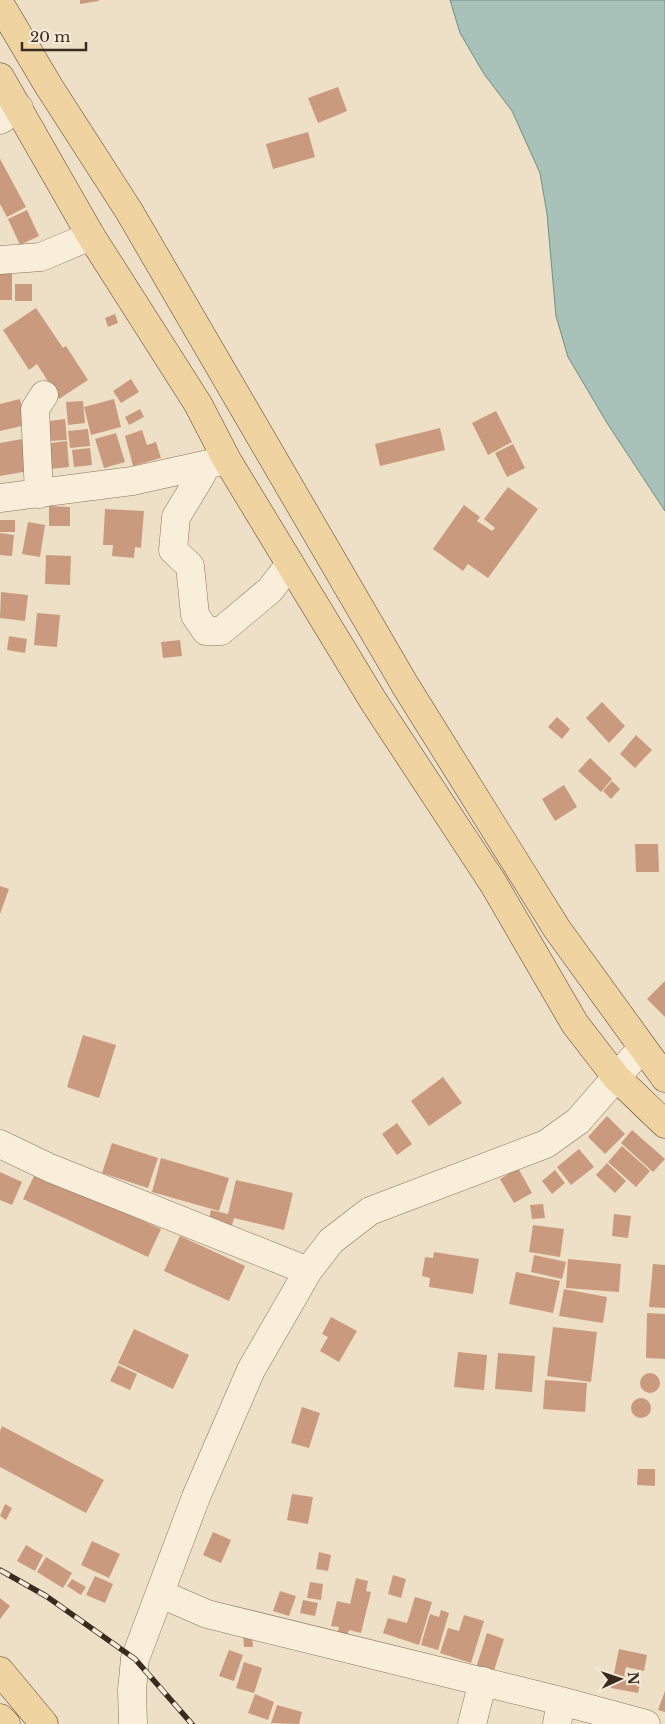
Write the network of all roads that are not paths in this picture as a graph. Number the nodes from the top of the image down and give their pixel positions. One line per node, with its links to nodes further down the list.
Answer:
1 (0, 4): 11 (main road)
2 (0, 78): 3 (main road)
3 (9, 114): 4 (main road)
4 (91, 236): 5 (street); 7 (main road)
5 (0, 260)
6 (44, 395): 8 (street)
7 (216, 462): 8 (street); 10 (main road); 10 (street)
8 (39, 494): 9 (street)
9 (0, 498)
10 (290, 564): 12 (main road)
11 (642, 1048): 12 (street); 13 (main road)
12 (616, 1078): 14 (main road); 16 (street)
13 (665, 1078)
14 (665, 1124)
15 (0, 1144): 16 (street)
16 (308, 1271): 17 (street)
17 (160, 1594): 19 (street); 24 (street)
18 (0, 1671): 23 (main road)
19 (483, 1682): 20 (street); 25 (street)
20 (559, 1712): 26 (street)
21 (0, 1718): 22 (main road)
22 (6, 1724)
23 (44, 1724)
24 (133, 1724)
25 (472, 1724)
26 (646, 1724)

